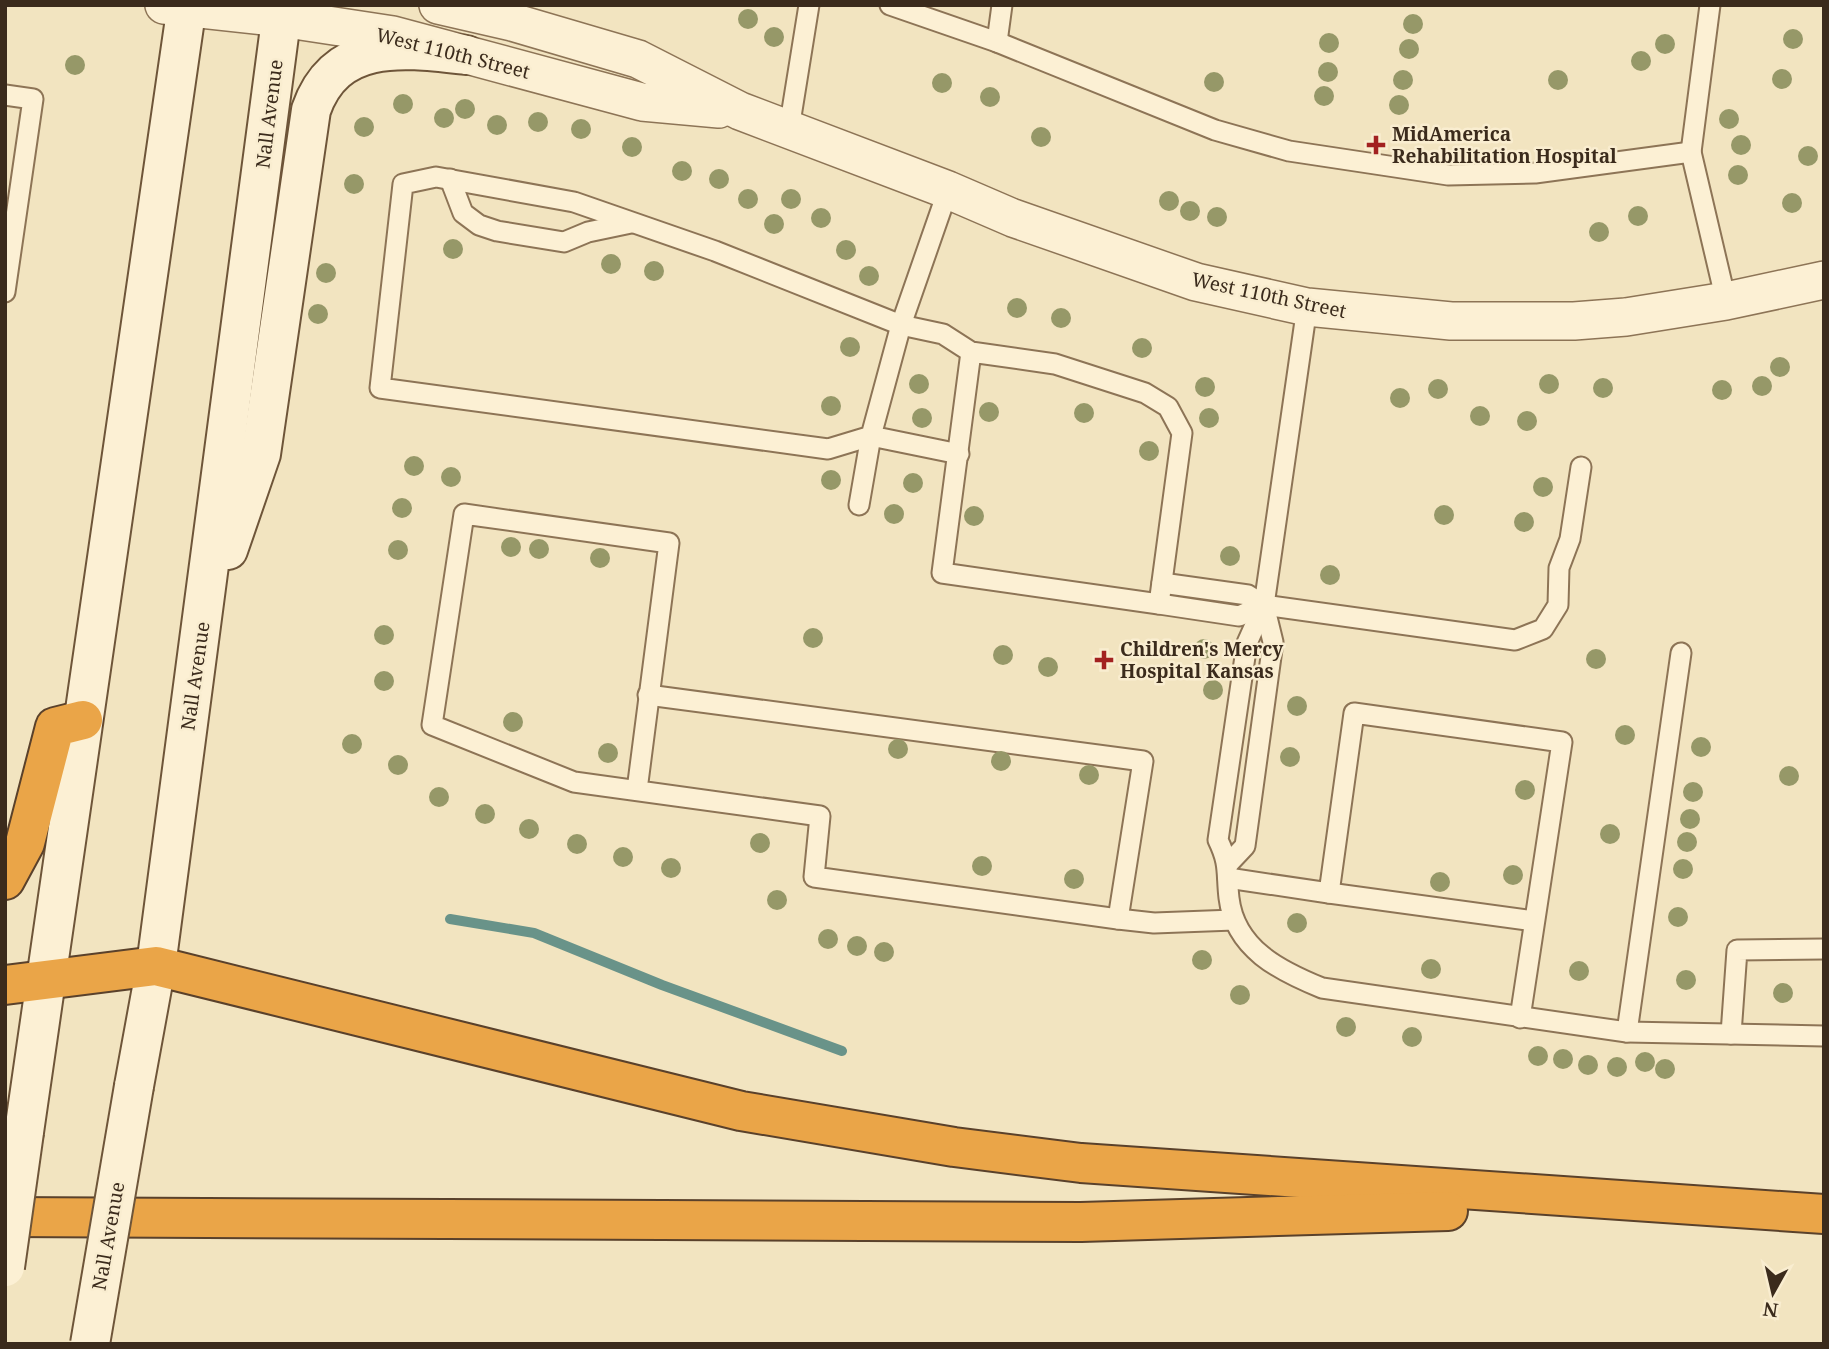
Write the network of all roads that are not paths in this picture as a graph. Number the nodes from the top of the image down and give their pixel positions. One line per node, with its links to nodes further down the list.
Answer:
1 (438, 5): 8 (street, West 110th Street)
2 (809, 5): 13 (lane)
3 (1002, 5): 9 (lane)
4 (1710, 5): 14 (lane)
5 (179, 6): 7 (street, West 110th Street); 35 (main road)
6 (893, 6): 9 (lane)
7 (282, 11): 10 (street, West 110th Street); 32 (main road, Nall Avenue)
8 (515, 13): 12 (street, West 110th Street)
9 (998, 42): 14 (lane)
10 (466, 55): 12 (street, West 110th Street); 32 (main road)
11 (5, 95): 19 (lane)
12 (740, 111): 13 (street, West 110th Street)
13 (789, 129): 16 (street, West 110th Street)
14 (1691, 152): 21 (lane)
15 (450, 179): 17 (lane); 17 (lane); 25 (lane)
16 (948, 190): 22 (street, West 110th Street); 23 (lane)
17 (633, 222): 23 (lane)
18 (1824, 280): 21 (street, West 110th Street)
19 (6, 292): 20 (lane)
20 (5, 299)
21 (1726, 301): 22 (street, West 110th Street)
22 (1307, 307): 31 (lane)
23 (901, 326): 24 (lane); 25 (lane)
24 (971, 352): 26 (lane); 29 (lane)
25 (871, 436): 26 (lane); 28 (lane)
26 (959, 454): 30 (lane)
27 (1581, 467): 31 (lane)
28 (859, 505)
29 (1162, 583): 30 (lane); 31 (lane)
30 (1159, 604): 31 (lane)
31 (1264, 605): 37 (lane); 37 (lane)
32 (201, 632): 44 (main road, Nall Avenue)
33 (1681, 653): 48 (lane)
34 (648, 695): 36 (lane); 36 (lane); 40 (lane)
35 (83, 720): 38 (highway); 45 (main road)
36 (637, 790): 40 (lane)
37 (1228, 870): 39 (lane); 41 (lane)
38 (5, 880)
39 (1329, 892): 42 (lane); 42 (lane)
40 (1118, 919): 41 (lane)
41 (1234, 920): 47 (lane)
42 (1534, 921): 47 (lane)
43 (1824, 950): 49 (lane)
44 (156, 966): 45 (highway); 51 (highway); 55 (main road, Nall Avenue, bridge)
45 (48, 979): 46 (highway); 54 (main road, bridge)
46 (5, 985)
47 (1520, 1018): 48 (lane)
48 (1627, 1032): 49 (lane)
49 (1731, 1034): 50 (lane)
50 (1824, 1036)
51 (1664, 1205): 52 (highway); 53 (highway)
52 (1824, 1214)
53 (5, 1217)
54 (5, 1267)
55 (90, 1344)

